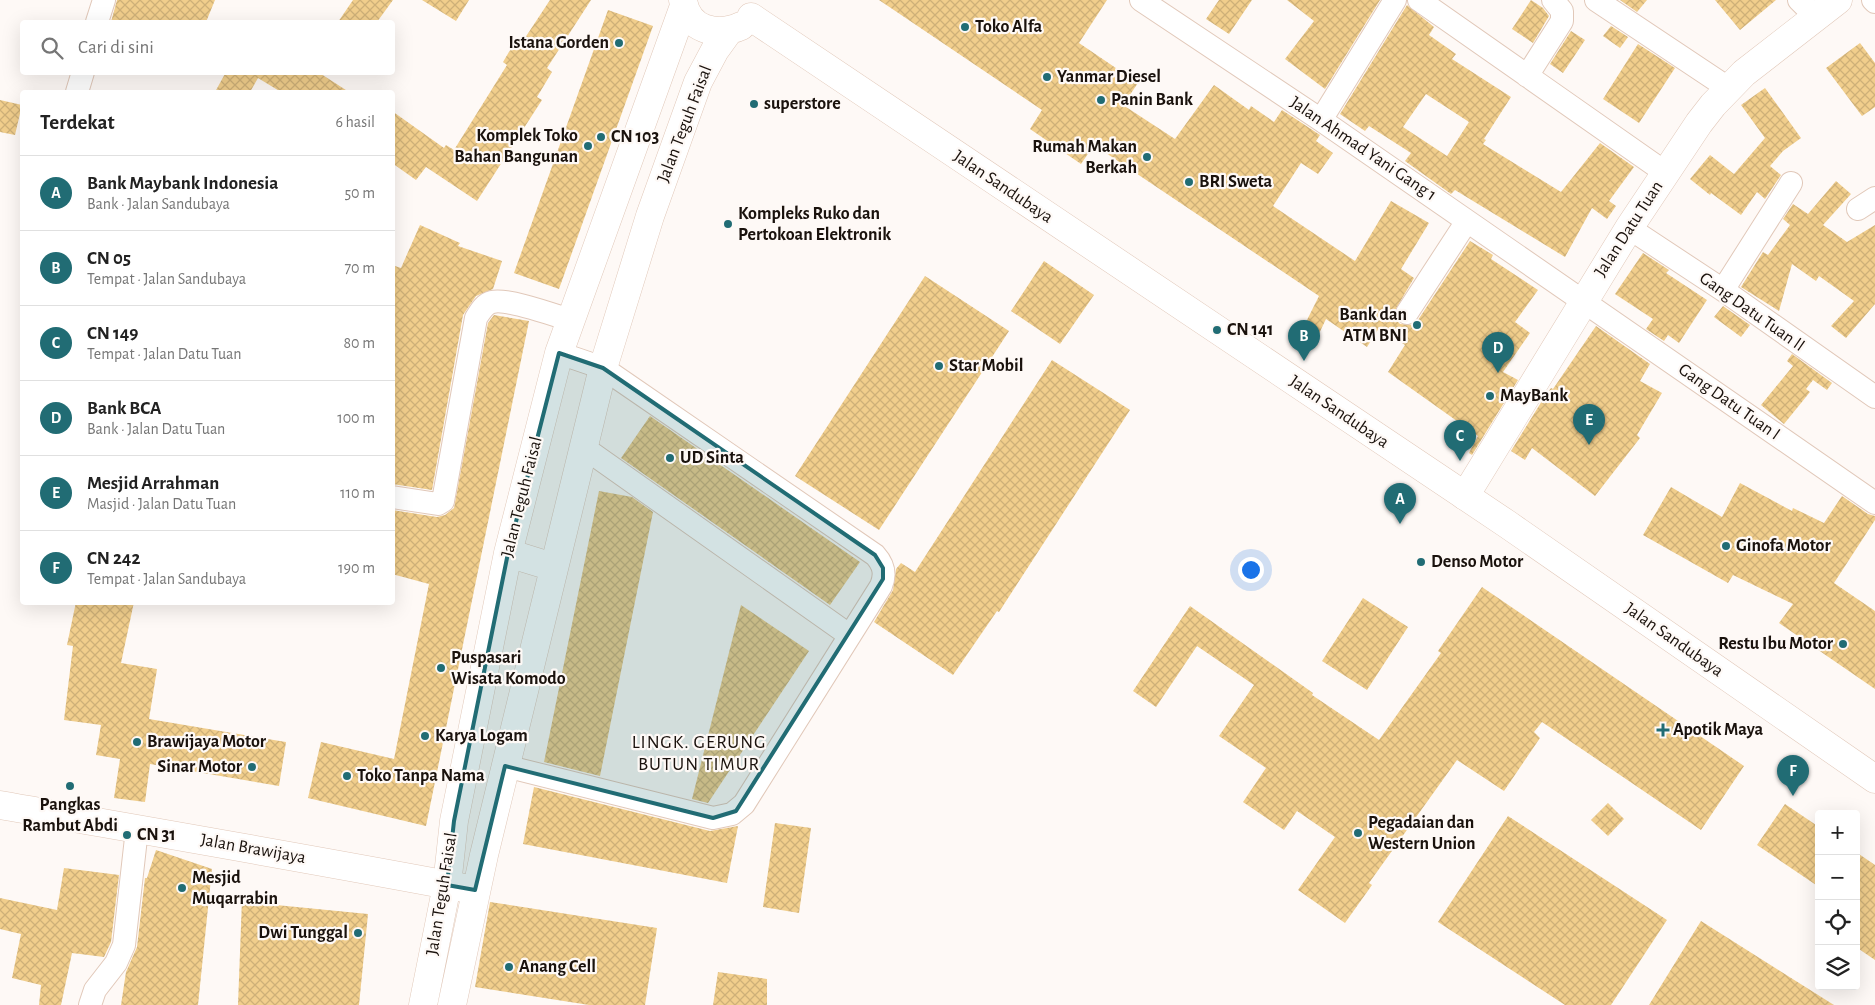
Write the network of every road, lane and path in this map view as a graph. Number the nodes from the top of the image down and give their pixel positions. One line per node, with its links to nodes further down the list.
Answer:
1 (104, 0): 11 (street)
2 (1141, 0): 17 (street, Jalan Ahmad Yani Gang 1)
3 (1395, 0): 17 (street)
4 (1418, 0): 14 (street)
5 (1553, 0): 14 (street)
6 (1596, 0): 15 (street)
7 (1838, 0): 10 (main road, Jalan Datu Tuan)
8 (683, 3): 12 (main road); 25 (main road, Jalan Teguh Faisal)
9 (754, 8): 12 (main road); 30 (main road, Jalan Sandubaya)
10 (1808, 9): 15 (main road, Jalan Datu Tuan)
11 (99, 20)
12 (728, 32): 27 (main road, Jalan Teguh Faisal)
13 (82, 75): 16 (street)
14 (1527, 76): 18 (street)
15 (1728, 88): 18 (main road, Jalan Datu Tuan)
16 (78, 90)
17 (1321, 120): 20 (street, Jalan Ahmad Yani Gang 1)
18 (1666, 173): 21 (main road, Jalan Datu Tuan)
19 (1791, 183): 22 (street)
20 (1467, 221): 23 (street, Jalan Ahmad Yani Gang 1); 24 (street)
21 (1629, 228): 22 (street, Gang Datu Tuan II); 23 (main road, Jalan Datu Tuan)
22 (1723, 290): 28 (street, Gang Datu Tuan II)
23 (1583, 301): 30 (main road, Jalan Datu Tuan); 32 (street, Gang Datu Tuan I)
24 (1407, 313)
25 (570, 320): 26 (main road, Jalan Teguh Faisal); 31 (street)
26 (558, 353): 27 (street); 33 (main road, Jalan Teguh Faisal)
27 (603, 368): 29 (main road, Jalan Teguh Faisal); 35 (street)
28 (1875, 397)
29 (584, 446): 34 (main road, Jalan Teguh Faisal); 35 (street)
30 (1465, 496): 37 (main road, Jalan Sandubaya)
31 (395, 497)
32 (1875, 503)
33 (508, 553): 34 (main road); 40 (main road, Jalan Teguh Faisal)
34 (553, 568): 36 (main road, Jalan Teguh Faisal)
35 (848, 635): 36 (street)
36 (505, 766): 41 (main road, Jalan Teguh Faisal)
37 (1875, 779)
38 (0, 805): 39 (main road, Jalan Brawijaya)
39 (137, 829): 40 (main road, Jalan Brawijaya); 42 (street)
40 (447, 885): 41 (main road, Jalan Brawijaya); 43 (main road, Jalan Teguh Faisal)
41 (475, 890): 44 (main road, Jalan Teguh Faisal)
42 (90, 1005)
43 (423, 1005)
44 (452, 1005)

